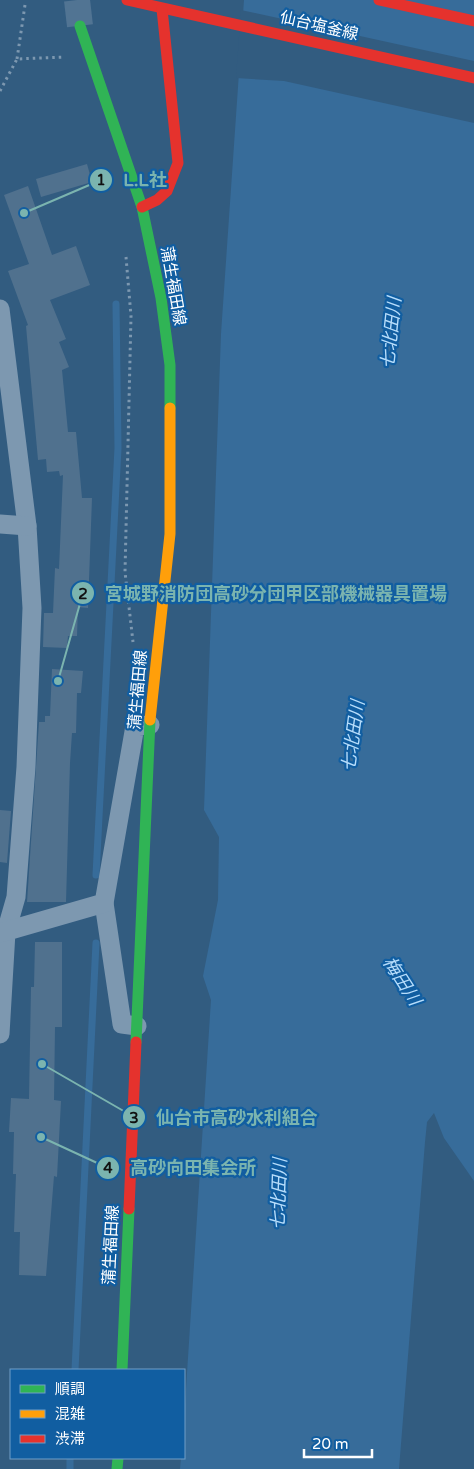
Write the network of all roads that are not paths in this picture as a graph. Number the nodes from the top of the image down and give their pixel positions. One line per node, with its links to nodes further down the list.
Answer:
1 (127, 0): 3 (main road, 仙台塩釜線)
2 (379, 0): 4 (main road)
3 (162, 9): 6 (main road, 仙台塩釜線); 7 (main road)
4 (474, 21)
5 (80, 26): 7 (main road, 蒲生福田線)
6 (474, 78)
7 (142, 207): 11 (main road, 蒲生福田線)
8 (0, 309): 10 (street)
9 (0, 524): 10 (street)
10 (27, 526): 13 (street)
11 (150, 724): 12 (street); 14 (main road, 蒲生福田線)
12 (104, 903): 13 (street); 14 (street)
13 (3, 933): 15 (street)
14 (137, 1026): 16 (main road, 蒲生福田線)
15 (0, 1034)
16 (122, 1369)

